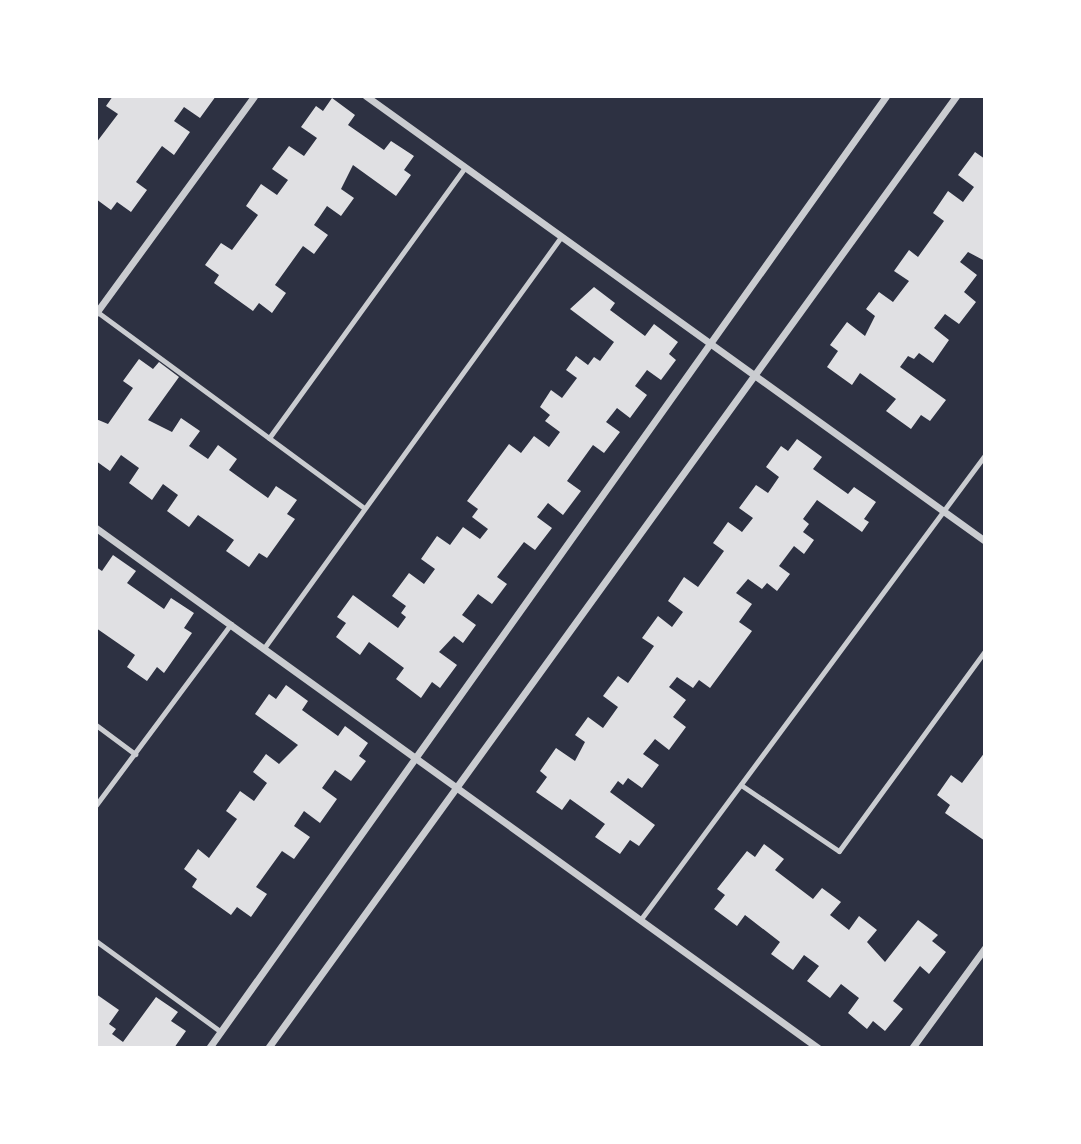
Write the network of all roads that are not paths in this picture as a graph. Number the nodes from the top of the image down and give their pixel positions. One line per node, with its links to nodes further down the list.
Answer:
1 (254, 96): 7 (street)
2 (366, 96): 5 (street)
3 (887, 96): 8 (street)
4 (956, 96): 9 (street)
5 (465, 167): 6 (street); 10 (lane)
6 (561, 237): 8 (street); 12 (lane)
7 (96, 312): 10 (lane)
8 (708, 342): 9 (street); 21 (street)
9 (754, 376): 13 (street); 22 (street)
10 (269, 438): 12 (lane)
11 (985, 455): 13 (lane)
12 (363, 507): 17 (lane)
13 (944, 512): 15 (street); 23 (lane)
14 (96, 528): 16 (street)
15 (985, 541)
16 (231, 624): 17 (street); 20 (lane)
17 (264, 648): 21 (street)
18 (985, 651): 23 (lane)
19 (96, 725): 20 (lane)
20 (135, 754): 24 (lane)
21 (416, 755): 22 (street); 28 (street)
22 (458, 785): 25 (street); 30 (street)
23 (741, 785): 25 (lane)
24 (96, 805)
25 (641, 919): 31 (street)
26 (96, 942): 28 (lane)
27 (985, 948): 32 (street)
28 (220, 1031): 29 (street)
29 (209, 1048)
30 (268, 1048)
31 (818, 1048)
32 (912, 1048)

